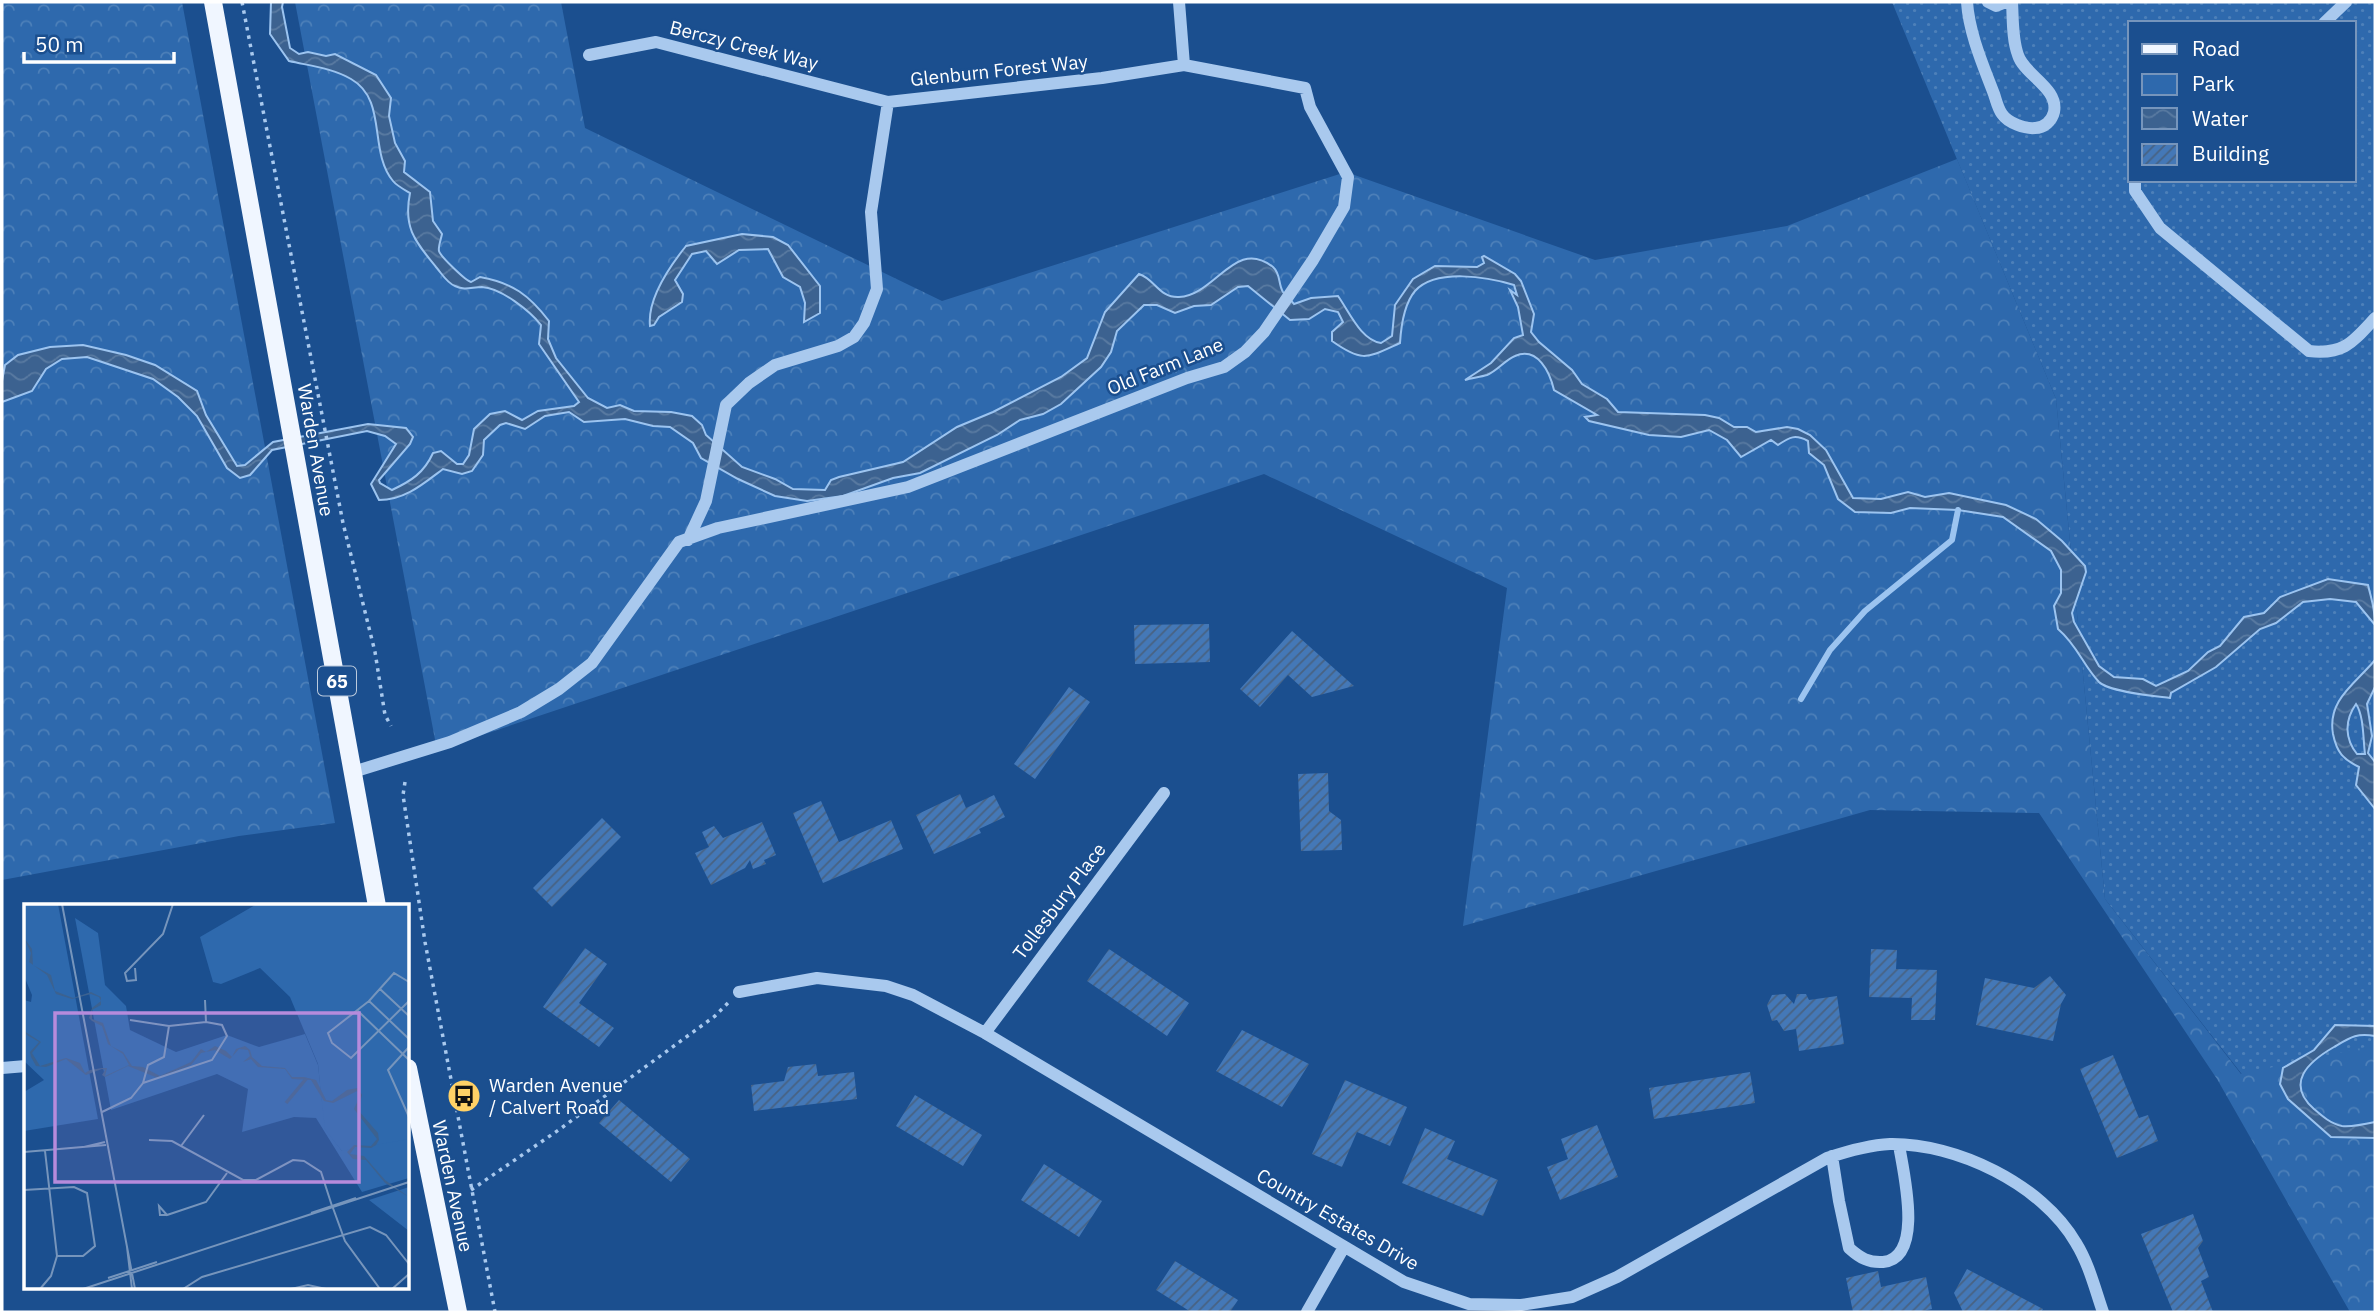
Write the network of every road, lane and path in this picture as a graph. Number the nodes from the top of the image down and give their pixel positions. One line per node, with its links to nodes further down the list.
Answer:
1 (213, 2): 17 (main road, Warden Avenue / 65)
2 (243, 2): 16 (path)
3 (1179, 2): 11 (street)
4 (1967, 2): 7 (street)
5 (1987, 2): 6 (street)
6 (2006, 2)
7 (2012, 2)
8 (2346, 2): 9 (street)
9 (2325, 21)
10 (589, 55): 12 (street, Berczy Creek Way)
11 (1184, 65): 12 (street, Glenburn Forest Way); 15 (street, Old Farm Lane)
12 (888, 102): 15 (street, Glenburn Forest Way)
13 (2135, 182): 14 (street)
14 (2375, 318)
15 (688, 540): 17 (street, Glenburn Forest Way)
16 (390, 726)
17 (353, 772): 20 (main road, Warden Avenue / 65)
18 (405, 782): 28 (path)
19 (1164, 793): 22 (street, Tollesbury Place)
20 (377, 904)
21 (739, 992): 22 (street, Country Estates Drive); 28 (path)
22 (985, 1033): 29 (street, Country Estates Drive)
23 (24, 1066): 24 (street)
24 (2, 1068)
25 (410, 1078): 30 (main road, Warden Avenue)
26 (1899, 1144): 27 (street, Country Estates Drive); 27 (street); 33 (street, Country Estates Drive)
27 (1832, 1156): 29 (street, Country Estates Drive)
28 (471, 1190): 31 (path)
29 (1344, 1247): 32 (street)
30 (458, 1312)
31 (495, 1312)
32 (1307, 1312)
33 (2104, 1312)

